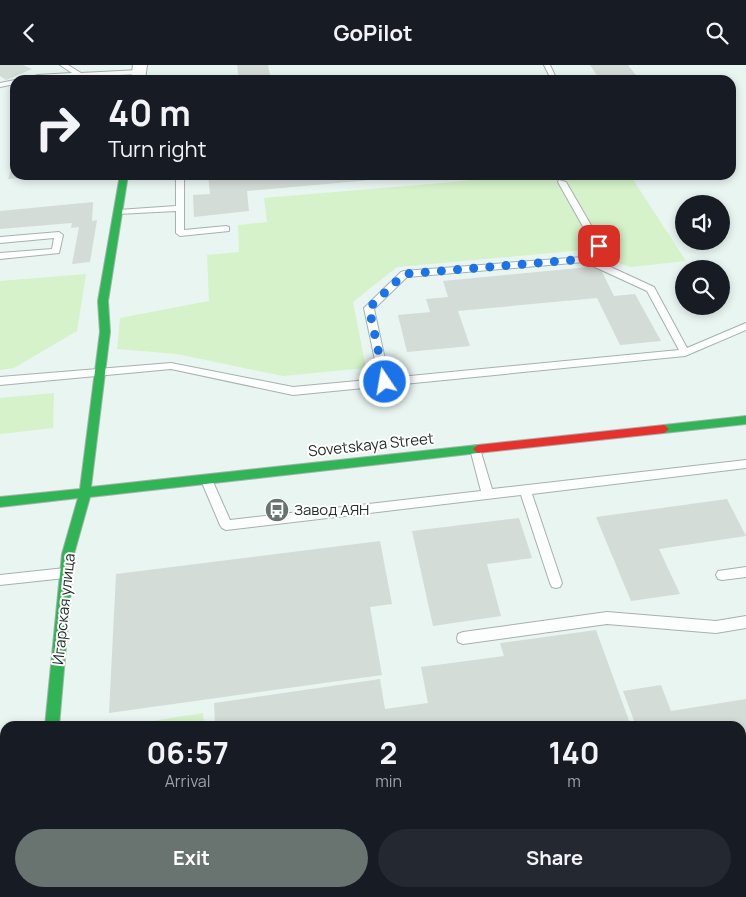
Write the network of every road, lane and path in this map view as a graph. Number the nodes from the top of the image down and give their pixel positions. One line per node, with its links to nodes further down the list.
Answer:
1 (63, 65): 3 (lane)
2 (139, 72): 3 (lane)
3 (80, 75)
4 (123, 180): 8 (street, Игарская улица)
5 (180, 180): 7 (lane)
6 (562, 181): 12 (lane)
7 (180, 208): 8 (lane); 9 (lane)
8 (118, 212): 15 (street, Игарская улица)
9 (226, 229)
10 (0, 240): 11 (lane)
11 (0, 256)
12 (585, 259): 14 (lane); 17 (lane)
13 (746, 326): 14 (lane)
14 (685, 353): 17 (lane)
15 (100, 372): 16 (lane); 17 (lane); 23 (street, Игарская улица)
16 (0, 381)
17 (385, 382)
18 (746, 419): 19 (street, Sovetskaya Street)
19 (475, 449): 21 (street, Sovetskaya Street); 24 (lane)
20 (746, 463): 22 (lane)
21 (206, 478): 23 (street, Sovetskaya Street); 24 (lane)
22 (525, 491): 24 (lane); 30 (lane)
23 (86, 493): 25 (street, Sovetskaya Street); 27 (street, Игарская улица)
24 (488, 494)
25 (0, 502)
26 (746, 572): 28 (lane)
27 (66, 573): 29 (lane); 33 (street, Игарская улица)
28 (722, 575)
29 (0, 581)
30 (556, 583)
31 (746, 622): 32 (lane)
32 (463, 637)
33 (52, 721)

